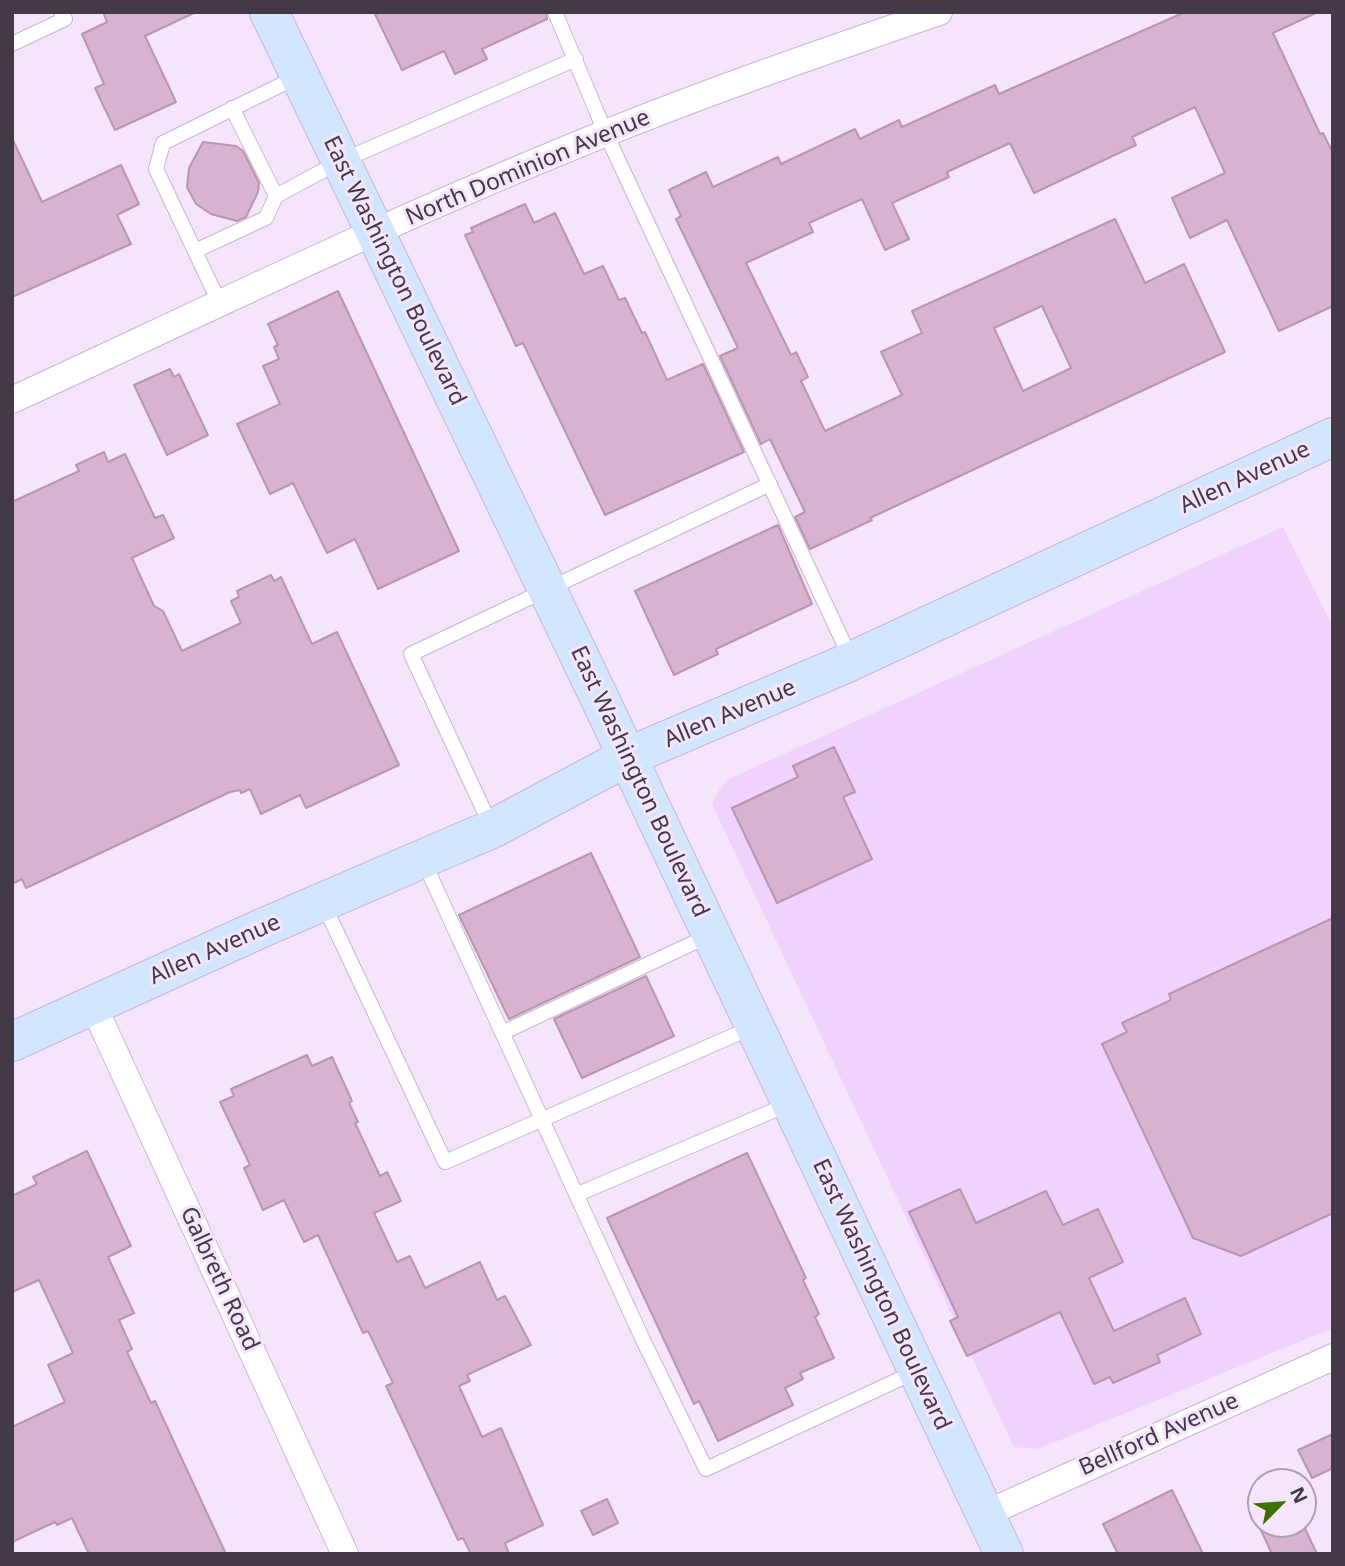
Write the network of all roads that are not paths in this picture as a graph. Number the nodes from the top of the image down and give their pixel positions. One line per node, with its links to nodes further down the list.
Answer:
1 (61, 12): 5 (lane)
2 (270, 12): 7 (main road, East Washington Boulevard)
3 (555, 12): 6 (lane)
4 (939, 12): 9 (street, North Dominion Avenue)
5 (12, 44)
6 (576, 59): 9 (lane); 10 (lane)
7 (300, 75): 8 (lane); 10 (main road, East Washington Boulevard)
8 (232, 108): 11 (lane); 13 (lane)
9 (606, 134): 12 (street, North Dominion Avenue); 17 (lane)
10 (341, 161): 11 (lane); 12 (main road, East Washington Boulevard)
11 (276, 196): 13 (lane)
12 (376, 232): 14 (street, North Dominion Avenue); 18 (main road, East Washington Boulevard)
13 (195, 251): 14 (lane)
14 (220, 304): 15 (street, North Dominion Avenue)
15 (12, 400)
16 (1333, 437): 19 (main road, Allen Avenue)
17 (770, 484): 18 (lane); 19 (lane)
18 (548, 591): 20 (main road, East Washington Boulevard); 21 (lane)
19 (852, 660): 20 (main road, Allen Avenue)
20 (627, 757): 21 (main road, Allen Avenue); 24 (main road, East Washington Boulevard)
21 (492, 829): 22 (main road, Allen Avenue)
22 (423, 860): 23 (main road, Allen Avenue); 27 (lane)
23 (323, 903): 25 (main road, Allen Avenue); 30 (lane)
24 (711, 935): 26 (main road, East Washington Boulevard); 27 (lane)
25 (93, 1005): 28 (main road, Allen Avenue); 35 (street, Galbreth Road)
26 (754, 1026): 29 (main road, East Washington Boulevard); 30 (lane)
27 (502, 1033): 30 (lane)
28 (12, 1042)
29 (790, 1103): 31 (lane); 33 (main road, East Washington Boulevard)
30 (542, 1119): 31 (lane)
31 (578, 1194): 33 (lane)
32 (1333, 1357): 34 (street, Bellford Avenue)
33 (916, 1371): 34 (main road, East Washington Boulevard)
34 (985, 1514): 36 (main road, East Washington Boulevard)
35 (345, 1554)
36 (1004, 1554)

